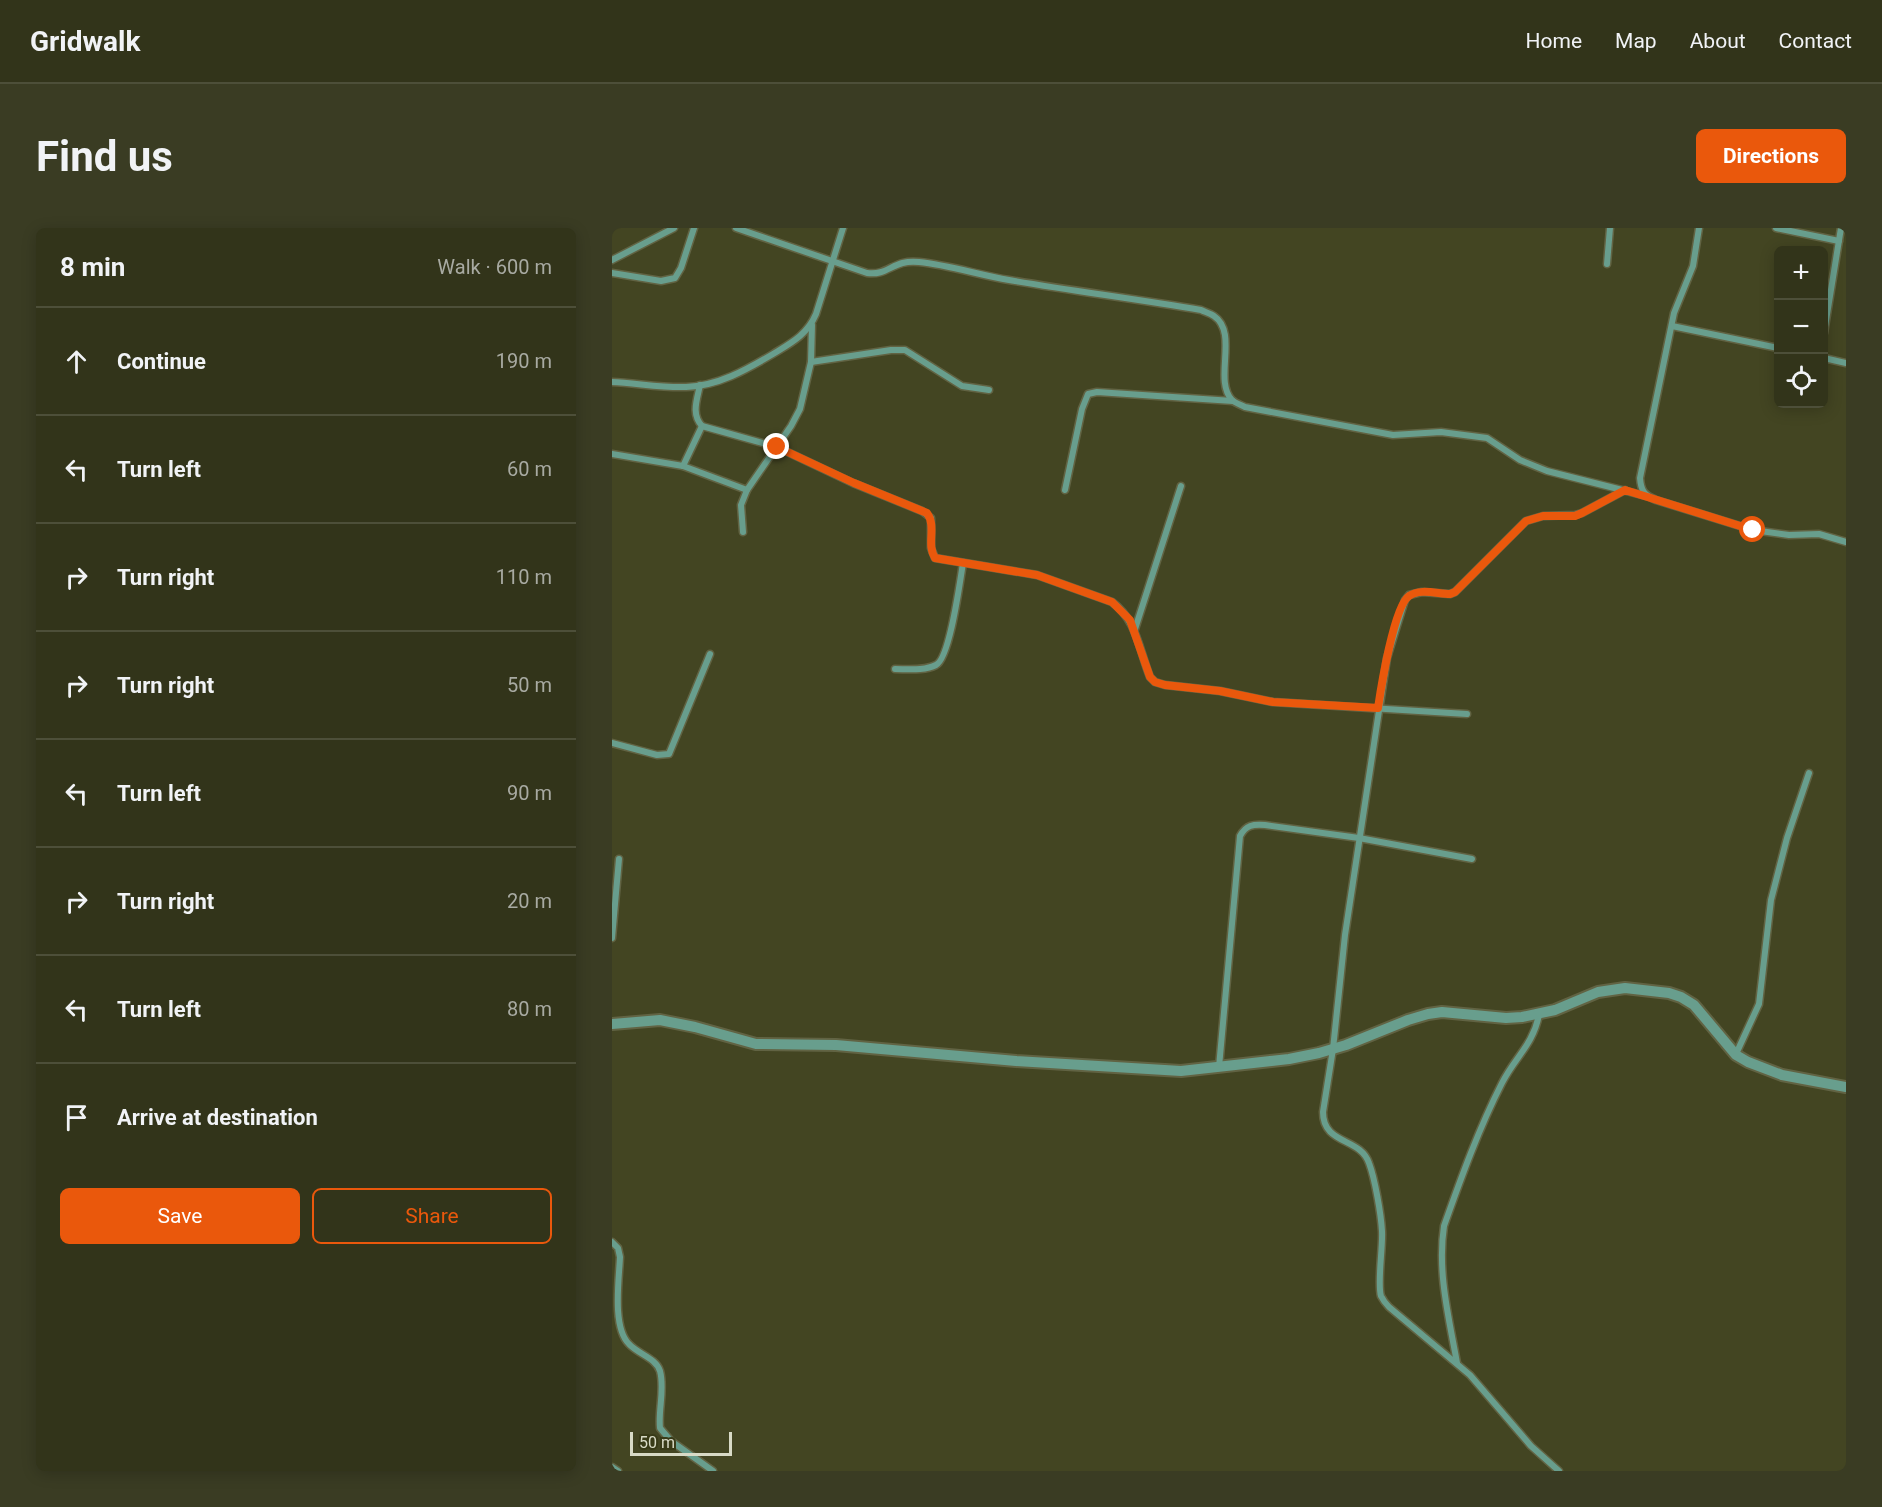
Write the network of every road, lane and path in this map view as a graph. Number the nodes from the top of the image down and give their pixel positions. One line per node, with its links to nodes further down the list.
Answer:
1 (674, 228): 10 (street)
2 (694, 228): 13 (street)
3 (736, 228): 11 (street)
4 (843, 228): 11 (street)
5 (1610, 228): 12 (street)
6 (1699, 228): 16 (street)
7 (1776, 228): 9 (street)
8 (1841, 228): 9 (street)
9 (1839, 241): 14 (street)
10 (612, 260)
11 (834, 262): 15 (street); 24 (street)
12 (1606, 264)
13 (612, 273)
14 (1828, 308)
15 (812, 325): 19 (street); 22 (street)
16 (1672, 326): 17 (street); 33 (street)
17 (1774, 347)
18 (1828, 359): 20 (street)
19 (811, 362): 23 (street); 26 (street)
20 (1846, 363)
21 (612, 382): 22 (street)
22 (700, 385): 25 (street)
23 (989, 390)
24 (1233, 401): 31 (street); 32 (street)
25 (702, 426): 26 (street); 28 (street)
26 (777, 447): 30 (street); 36 (street)
27 (612, 454): 28 (street)
28 (683, 466): 30 (street)
29 (1181, 486): 37 (street)
30 (747, 490): 34 (street)
31 (1065, 490)
32 (1625, 490): 33 (street); 40 (street)
33 (1646, 496): 35 (street)
34 (743, 532)
35 (1846, 542)
36 (963, 563): 37 (street); 39 (street)
37 (1135, 630): 40 (street)
38 (710, 654): 42 (street)
39 (895, 669)
40 (1378, 708): 41 (street); 44 (street)
41 (1467, 714)
42 (612, 743)
43 (1809, 773): 51 (street)
44 (1359, 838): 46 (street); 50 (street); 52 (street)
45 (619, 859): 47 (street)
46 (1472, 860)
47 (612, 938)
48 (1539, 1015): 50 (street); 51 (street); 56 (street)
49 (612, 1024): 52 (street)
50 (1333, 1049): 52 (street); 56 (street)
51 (1736, 1055): 53 (street)
52 (1219, 1068)
53 (1846, 1087)
54 (612, 1242): 55 (street)
55 (615, 1299): 59 (street)
56 (1457, 1363): 60 (street)
57 (612, 1467): 58 (street)
58 (618, 1471)
59 (713, 1471)
60 (1559, 1471)

